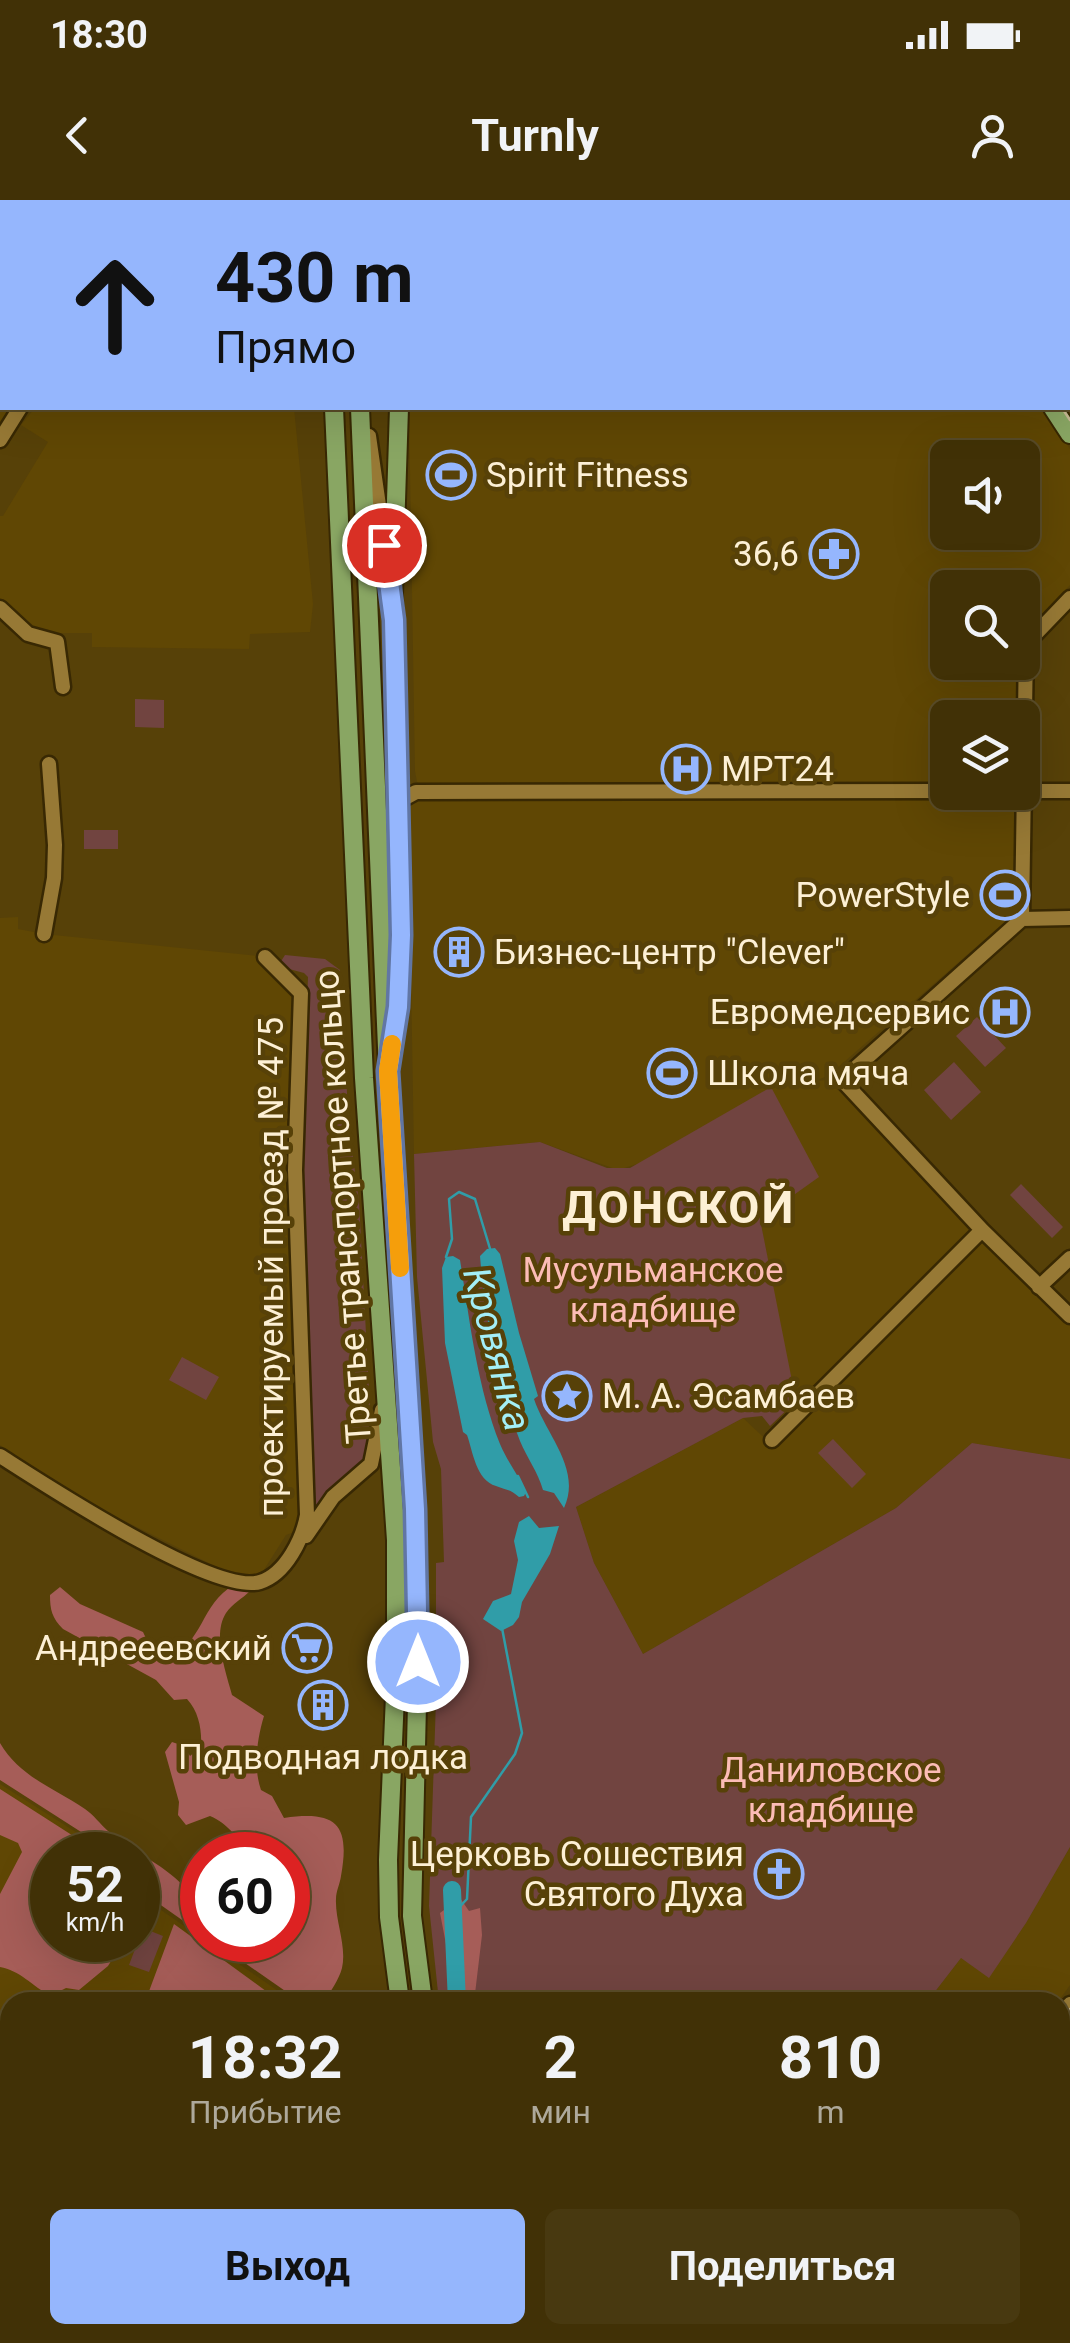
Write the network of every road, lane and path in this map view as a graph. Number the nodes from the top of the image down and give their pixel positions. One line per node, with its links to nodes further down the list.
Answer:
1 (19, 410): 9 (street)
2 (322, 410): 10 (main road)
3 (334, 410): 10 (main road, Третье транспортное кольцо)
4 (363, 410): 11 (street)
5 (363, 410): 28 (main road, Третье транспортное кольцо)
6 (398, 410): 11 (main road)
7 (1055, 410): 8 (main road)
8 (1070, 434)
9 (0, 440)
10 (338, 477): 33 (main road, Третье транспортное кольцо)
11 (393, 594): 17 (main road)
12 (1070, 598): 15 (street)
13 (0, 608): 14 (street)
14 (62, 687)
15 (1025, 700)
16 (50, 764): 26 (street)
17 (397, 779): 18 (street); 22 (main road)
18 (416, 792): 19 (street); 22 (street)
19 (930, 792)
20 (1040, 792): 21 (street)
21 (1070, 792)
22 (396, 803): 28 (main road)
23 (1024, 810): 25 (street)
24 (1070, 918): 25 (street)
25 (1022, 919): 29 (street)
26 (44, 934)
27 (265, 956): 36 (street, проектируемый проезд № 475)
28 (388, 1071): 38 (main road, Третье транспортное кольцо)
29 (982, 1230): 31 (street); 34 (street)
30 (1070, 1258): 31 (street)
31 (1039, 1288): 32 (street)
32 (1070, 1316)
33 (386, 1389): 36 (street); 37 (main road, Третье транспортное кольцо)
34 (772, 1440)
35 (0, 1456): 36 (street, проектируемый проезд № 475)
36 (290, 1556)
37 (399, 1992)
38 (422, 1992)

